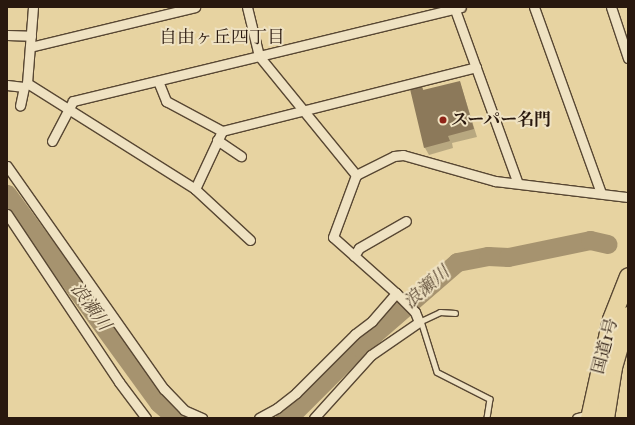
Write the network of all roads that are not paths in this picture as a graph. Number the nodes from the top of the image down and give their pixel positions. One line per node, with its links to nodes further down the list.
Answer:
1 (34, 7): 8 (street)
2 (195, 7): 9 (street)
3 (247, 7): 10 (street)
4 (534, 7): 27 (street)
5 (611, 7): 11 (street)
6 (457, 8): 10 (street); 12 (street)
7 (7, 35): 8 (street)
8 (31, 36): 9 (street)
9 (30, 47): 15 (street)
10 (259, 56): 13 (street); 18 (street)
11 (628, 58)
12 (476, 67): 18 (street); 25 (street)
13 (158, 80): 17 (street); 19 (street)
14 (7, 85): 15 (street)
15 (25, 85): 16 (street); 17 (street)
16 (20, 106)
17 (70, 108): 21 (street); 26 (street)
18 (302, 110): 19 (street); 24 (street)
19 (222, 131): 20 (street)
20 (217, 140): 22 (street); 26 (street)
21 (52, 141)
22 (241, 156)
23 (7, 166): 40 (street)
24 (356, 175): 25 (street); 32 (street)
25 (517, 181): 27 (street)
26 (195, 189): 31 (street)
27 (601, 193): 28 (street)
28 (628, 197)
29 (7, 214): 39 (street)
30 (406, 221): 32 (street)
31 (250, 240)
32 (354, 256): 34 (street)
33 (628, 276): 38 (highway, 国道1号)
34 (397, 295): 37 (street); 41 (street)
35 (455, 313): 37 (lane)
36 (628, 315): 38 (highway, 国道1号)
37 (420, 321): 42 (street); 43 (lane)
38 (590, 417)
39 (145, 418)
40 (202, 418)
41 (259, 418)
42 (314, 418)
43 (487, 418)

